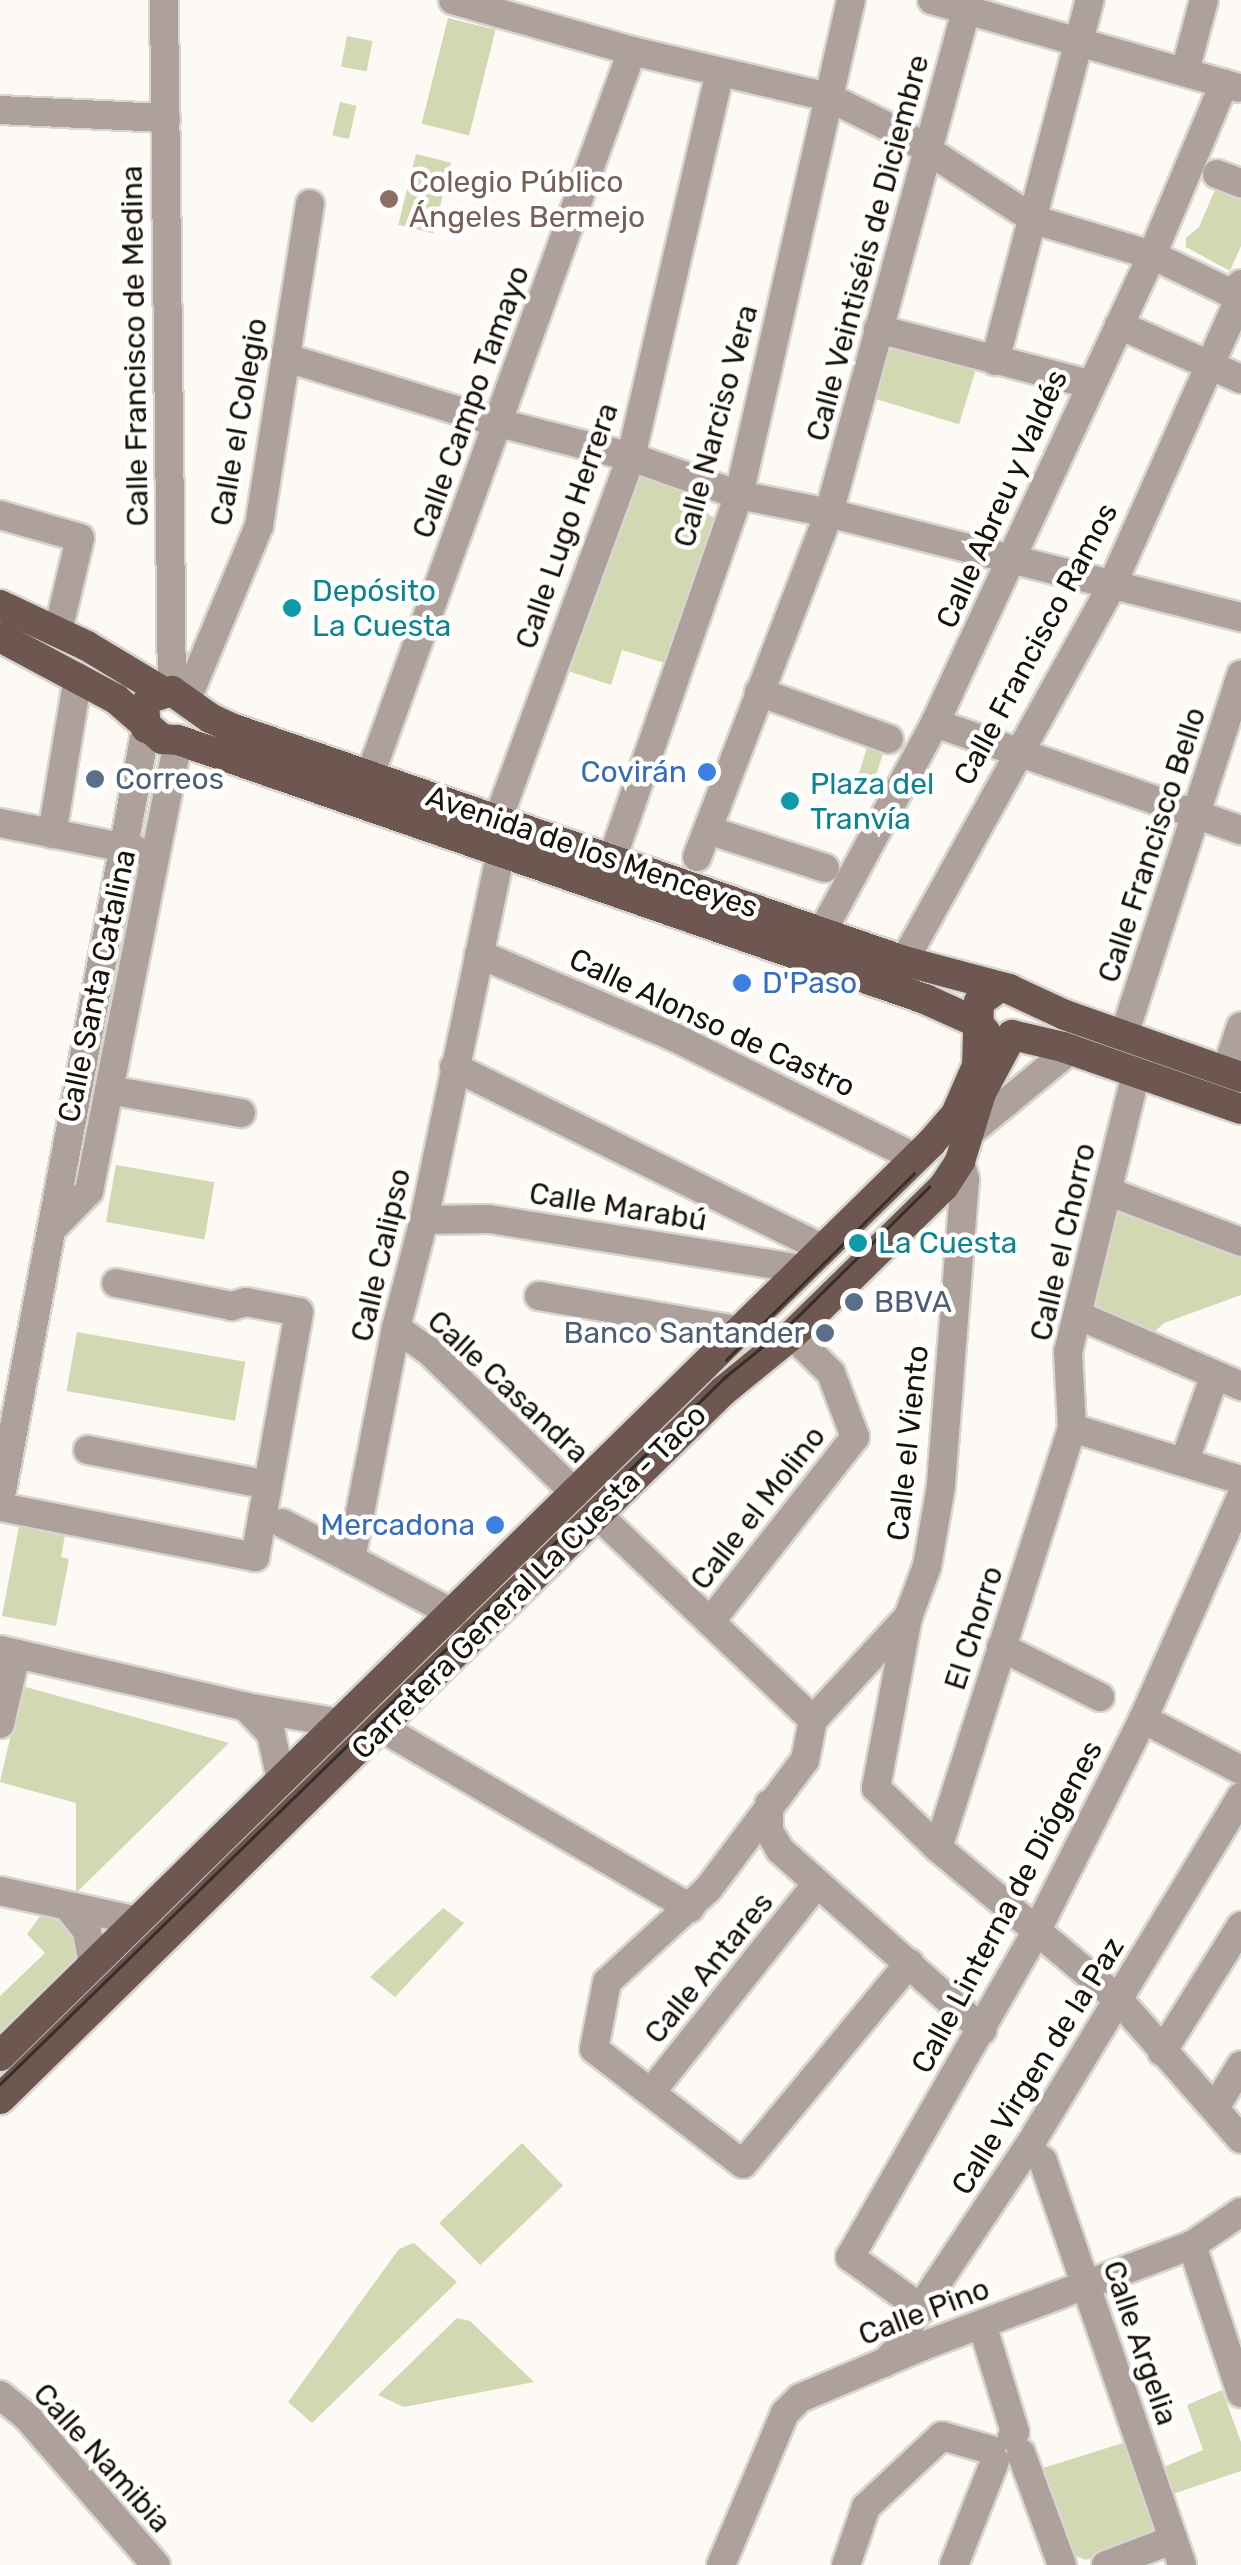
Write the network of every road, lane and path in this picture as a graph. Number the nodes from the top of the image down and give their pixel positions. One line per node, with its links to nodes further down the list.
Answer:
1 (164, 0): 15 (street, Calle Francisco de Medina)
2 (453, 0): 9 (street)
3 (851, 0): 13 (street, Calle Narciso Vera)
4 (932, 0): 7 (street)
5 (1090, 0): 8 (street)
6 (1204, 0): 10 (street)
7 (968, 5): 8 (street); 16 (street, Calle Veintiséis de Diciembre)
8 (1078, 44): 10 (street); 18 (street)
9 (632, 51): 11 (street); 29 (street, Calle Campo Tamayo)
10 (1184, 71): 12 (street)
11 (720, 72): 13 (street); 30 (street, Calle Lugo Herrera)
12 (1233, 86): 19 (street, Calle Abreu y Valdés)
13 (828, 97): 16 (street); 31 (street, Calle Narciso Vera)
14 (0, 110): 15 (street)
15 (166, 118): 43 (street, Calle Francisco de Medina)
16 (929, 151): 18 (street); 23 (street, Calle Veintiséis de Diciembre)
17 (310, 204): 24 (street, Calle el Colegio)
18 (1035, 220): 19 (street); 25 (street)
19 (1152, 255): 21 (street); 22 (street, Calle Abreu y Valdés)
20 (1241, 284): 21 (street)
21 (1240, 298): 26 (street, Calle Francisco Ramos)
22 (1120, 324): 26 (street); 28 (street, Calle Abreu y Valdés)
23 (878, 329): 25 (street); 32 (street, Calle Veintiséis de Diciembre)
24 (284, 357): 29 (street); 43 (street, Calle el Colegio)
25 (995, 361): 28 (street)
26 (1208, 364): 27 (street); 35 (street, Calle Francisco Ramos)
27 (1241, 379)
28 (1090, 384): 34 (street, Calle Abreu y Valdés)
29 (499, 423): 30 (street); 49 (street, Calle Campo Tamayo)
30 (631, 457): 31 (street); 51 (street, Calle Lugo Herrera)
31 (739, 495): 32 (street); 60 (street, Calle Narciso Vera)
32 (830, 513): 34 (street); 42 (street, Calle Veintiséis de Diciembre)
33 (0, 515): 38 (street)
34 (1012, 558): 35 (street); 44 (street, Calle Abreu y Valdés)
35 (1112, 585): 37 (street); 48 (street, Calle Francisco Ramos)
36 (0, 604): 38 (main road, Avenida de los Menceyes)
37 (1241, 617)
38 (58, 631): 43 (main road, Avenida de los Menceyes)
39 (0, 638): 41 (main road)
40 (1241, 675): 50 (street, Calle Francisco Bello)
41 (78, 677): 45 (main road); 55 (street)
42 (759, 692): 46 (street); 53 (street, Calle Veintiséis de Diciembre)
43 (178, 696): 45 (main road); 47 (main road); 49 (main road, Avenida de los Menceyes)
44 (935, 723): 48 (street); 62 (street, Calle Abreu y Valdés)
45 (146, 728): 47 (main road); 56 (street, Calle Santa Catalina)
46 (889, 739)
47 (178, 740): 57 (main road, Avenida de los Menceyes); 58 (street, Calle Santa Catalina)
48 (1017, 752): 50 (street); 64 (street, Calle Francisco Ramos)
49 (370, 775): 51 (main road, Avenida de los Menceyes)
50 (1198, 816): 54 (street); 68 (street, Calle Francisco Bello)
51 (498, 819): 60 (main road, Avenida de los Menceyes)
52 (0, 823): 55 (street)
53 (708, 830): 59 (street, Calle Veintiséis de Diciembre); 61 (street)
54 (1241, 830)
55 (52, 834): 56 (street)
56 (122, 847): 58 (street); 80 (street, Calle Santa Catalina)
57 (501, 853): 63 (street, Calle Calipso); 66 (main road, Avenida de los Menceyes)
58 (158, 855): 74 (street, Calle Santa Catalina)
59 (697, 857)
60 (612, 859): 62 (main road, Avenida de los Menceyes)
61 (825, 868)
62 (822, 932): 64 (main road, Avenida de los Menceyes)
63 (479, 954): 71 (street, Calle Calipso); 78 (street, Calle Alonso de Castro)
64 (904, 960): 65 (main road, Avenida de los Menceyes)
65 (1009, 992): 66 (main road); 68 (main road, Avenida de los Menceyes); 69 (main road)
66 (978, 1023): 69 (main road); 78 (main road, Carretera General La Cuesta - Taco)
67 (1241, 1026): 73 (street)
68 (1124, 1035): 73 (main road, Avenida de los Menceyes)
69 (1012, 1036): 70 (main road); 77 (main road, Carretera General La Cuesta - Taco)
70 (1071, 1049): 72 (main road); 77 (street)
71 (454, 1067): 81 (street, Calle Calipso); 83 (street)
72 (1136, 1072): 75 (main road); 79 (street, Calle el Chorro)
73 (1233, 1074)
74 (109, 1090): 76 (street); 80 (street, Calle Santa Catalina)
75 (1241, 1108)
76 (241, 1113)
77 (964, 1147): 78 (main road); 89 (main road, Carretera General La Cuesta - Taco); 103 (street, Calle el Viento)
78 (924, 1151): 83 (main road, Carretera General La Cuesta - Taco)
79 (1107, 1191): 82 (street); 86 (street, Calle el Chorro)
80 (68, 1192): 98 (street, Calle Santa Catalina)
81 (424, 1220): 83 (street, Calle Marabú); 87 (street, Calle Calipso)
82 (1241, 1242)
83 (812, 1258): 88 (main road, Carretera General La Cuesta - Taco)
84 (116, 1283): 95 (street)
85 (539, 1296): 88 (street)
86 (1080, 1316): 90 (street); 91 (street, Calle el Chorro)
87 (396, 1328): 96 (street, Calle Casandra); 101 (street, Calle Calipso)
88 (741, 1331): 96 (main road, Carretera General La Cuesta - Taco)
89 (792, 1335): 99 (main road, Carretera General La Cuesta - Taco); 104 (street, Calle el Molino)
90 (1228, 1381): 93 (street)
91 (1072, 1428): 93 (street); 105 (street, El Chorro)
92 (88, 1450): 95 (street)
93 (1184, 1460): 94 (street)
94 (1241, 1480)
95 (268, 1485): 98 (street)
96 (576, 1494): 102 (main road, Carretera General La Cuesta - Taco)
97 (1241, 1498): 109 (street, Calle Linterna de Diógenes)
98 (0, 1504)
99 (598, 1516): 104 (street); 113 (main road, Carretera General La Cuesta - Taco)
100 (282, 1524): 101 (street)
101 (351, 1559): 102 (street)
102 (454, 1614): 111 (main road, Carretera General La Cuesta - Taco)
103 (908, 1617): 110 (street); 119 (street, Calle el Viento)
104 (710, 1622): 110 (street)
105 (1001, 1647): 107 (street); 119 (street, El Chorro)
106 (8, 1652): 108 (street); 112 (street)
107 (1100, 1697)
108 (246, 1707): 111 (street); 115 (street)
109 (1143, 1718): 114 (street); 127 (street, Calle Linterna de Diógenes)
110 (813, 1720): 117 (street)
111 (340, 1723): 115 (main road, Carretera General La Cuesta - Taco)
112 (0, 1724)
113 (382, 1728): 124 (street); 136 (main road, Carretera General La Cuesta - Taco)
114 (1241, 1770)
115 (281, 1780): 125 (main road, Carretera General La Cuesta - Taco)
116 (1241, 1797): 130 (street, Calle Virgen de la Paz)
117 (769, 1804): 118 (street); 120 (street)
118 (738, 1848): 120 (street); 124 (street)
119 (938, 1848): 127 (street)
120 (780, 1850): 121 (street)
121 (816, 1885): 128 (street); 135 (street, Calle Antares)
122 (0, 1890): 123 (street)
123 (69, 1908): 125 (street); 129 (street)
124 (690, 1908): 135 (street)
125 (138, 1920): 129 (main road, Carretera General La Cuesta - Taco)
126 (1241, 1926): 132 (street)
127 (1038, 1930): 130 (street); 131 (street, Calle Linterna de Diógenes)
128 (909, 1963): 131 (street); 135 (street)
129 (93, 1964): 133 (main road, Carretera General La Cuesta - Taco)
130 (1118, 1999): 132 (street); 139 (street, Calle Virgen de la Paz)
131 (983, 2030): 143 (street, Calle Linterna de Diógenes)
132 (1162, 2052): 137 (street)
133 (0, 2056)
134 (1241, 2065): 137 (street)
135 (652, 2091)
136 (0, 2099)
137 (1215, 2108): 138 (street)
138 (1241, 2138)
139 (1027, 2150): 142 (street, Calle Argelia); 143 (street, Calle Virgen de la Paz)
140 (1241, 2212): 141 (street, Calle Pino)
141 (1192, 2245): 142 (street, Calle Pino); 146 (street)
142 (1086, 2285): 144 (street, Calle Pino); 150 (street, Calle Argelia)
143 (922, 2310): 145 (street, Calle Virgen de la Paz)
144 (982, 2324): 145 (street, Calle Pino); 149 (street)
145 (884, 2364): 152 (street, Calle Pino)
146 (1238, 2365): 147 (street)
147 (1241, 2393)
148 (0, 2395): 151 (street, Calle Namibia)
149 (1005, 2450): 153 (street); 154 (street); 155 (street)
150 (1177, 2553): 156 (street)
151 (156, 2565)
152 (721, 2565)
153 (846, 2565)
154 (954, 2565)
155 (1062, 2565)
156 (1106, 2565)

